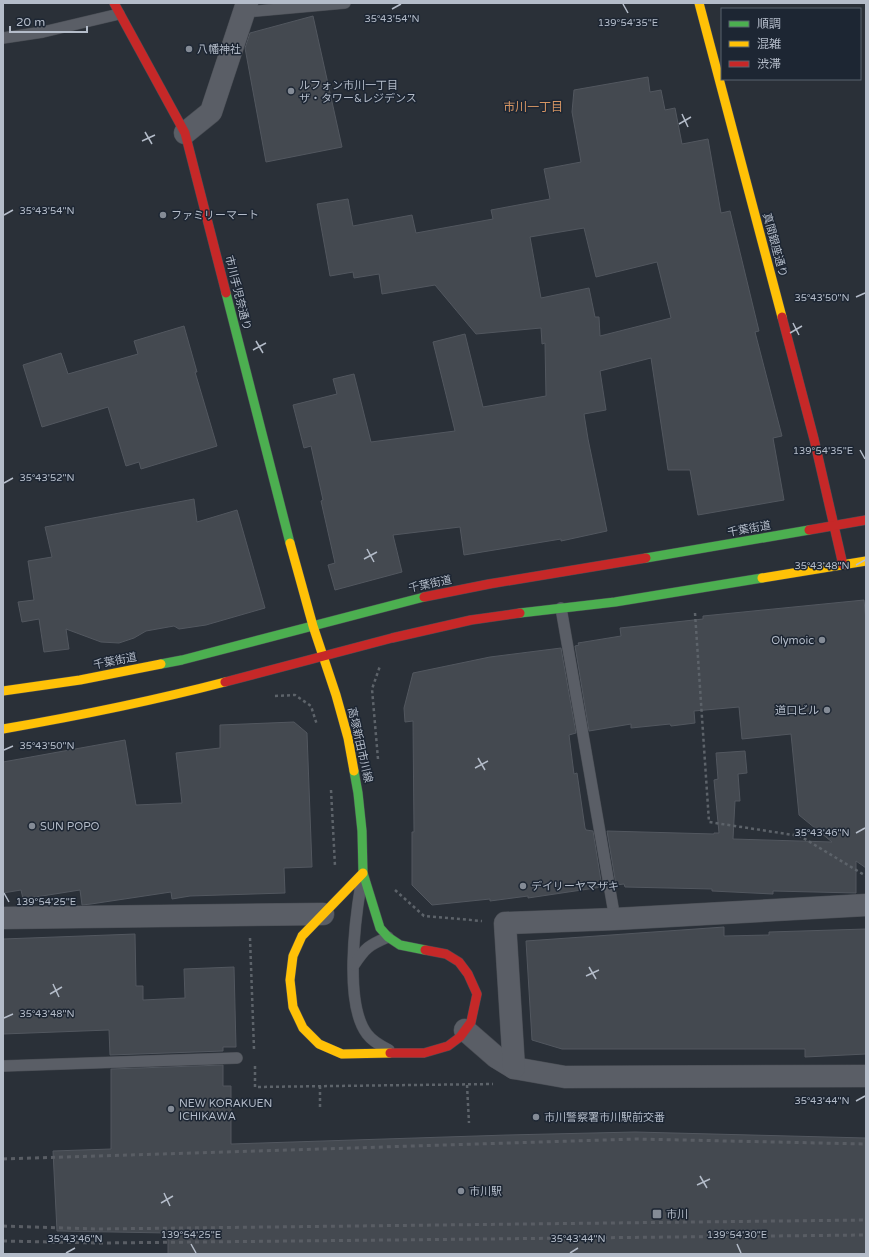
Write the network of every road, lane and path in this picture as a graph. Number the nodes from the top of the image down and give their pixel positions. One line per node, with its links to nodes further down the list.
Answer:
1 (114, 3): 5 (main road, 市川手児奈通り)
2 (346, 3): 4 (lane)
3 (699, 3): 9 (main road, 真間銀座通り)
4 (246, 8): 7 (street)
5 (119, 14): 6 (lane); 7 (main road, 市川手児奈通り)
6 (3, 38)
7 (185, 133): 14 (main road, 市川手児奈通り)
8 (866, 520): 9 (main road, 千葉街道)
9 (835, 525): 11 (main road, 真間銀座通り); 14 (main road, 千葉街道)
10 (866, 561): 11 (main road)
11 (842, 565): 12 (main road)
12 (694, 590): 13 (main road); 25 (path)
13 (561, 608): 15 (main road); 30 (lane)
14 (313, 626): 15 (main road, 高塚新田市川線); 17 (main road, 千葉街道)
15 (323, 657): 19 (main road); 24 (main road, 高塚新田市川線)
16 (380, 664): 21 (path)
17 (3, 691)
18 (269, 696): 20 (path)
19 (3, 729)
20 (319, 729)
21 (379, 761)
22 (330, 782): 23 (path)
23 (335, 867)
24 (363, 873): 28 (main road); 32 (main road, 高塚新田市川線); 33 (lane)
25 (866, 876)
26 (391, 887): 31 (path)
27 (866, 905): 30 (street)
28 (323, 914): 29 (street); 35 (main road)
29 (3, 918)
30 (615, 919): 31 (street)
31 (505, 923): 38 (street)
32 (388, 937): 33 (lane); 34 (main road)
33 (353, 966): 35 (lane)
34 (465, 1030): 35 (main road); 38 (street)
35 (397, 1053)
36 (237, 1058): 37 (lane)
37 (3, 1066)
38 (514, 1068): 39 (street)
39 (866, 1076)
40 (467, 1085): 43 (path)
41 (320, 1086): 42 (path)
42 (320, 1110)
43 (469, 1123)

